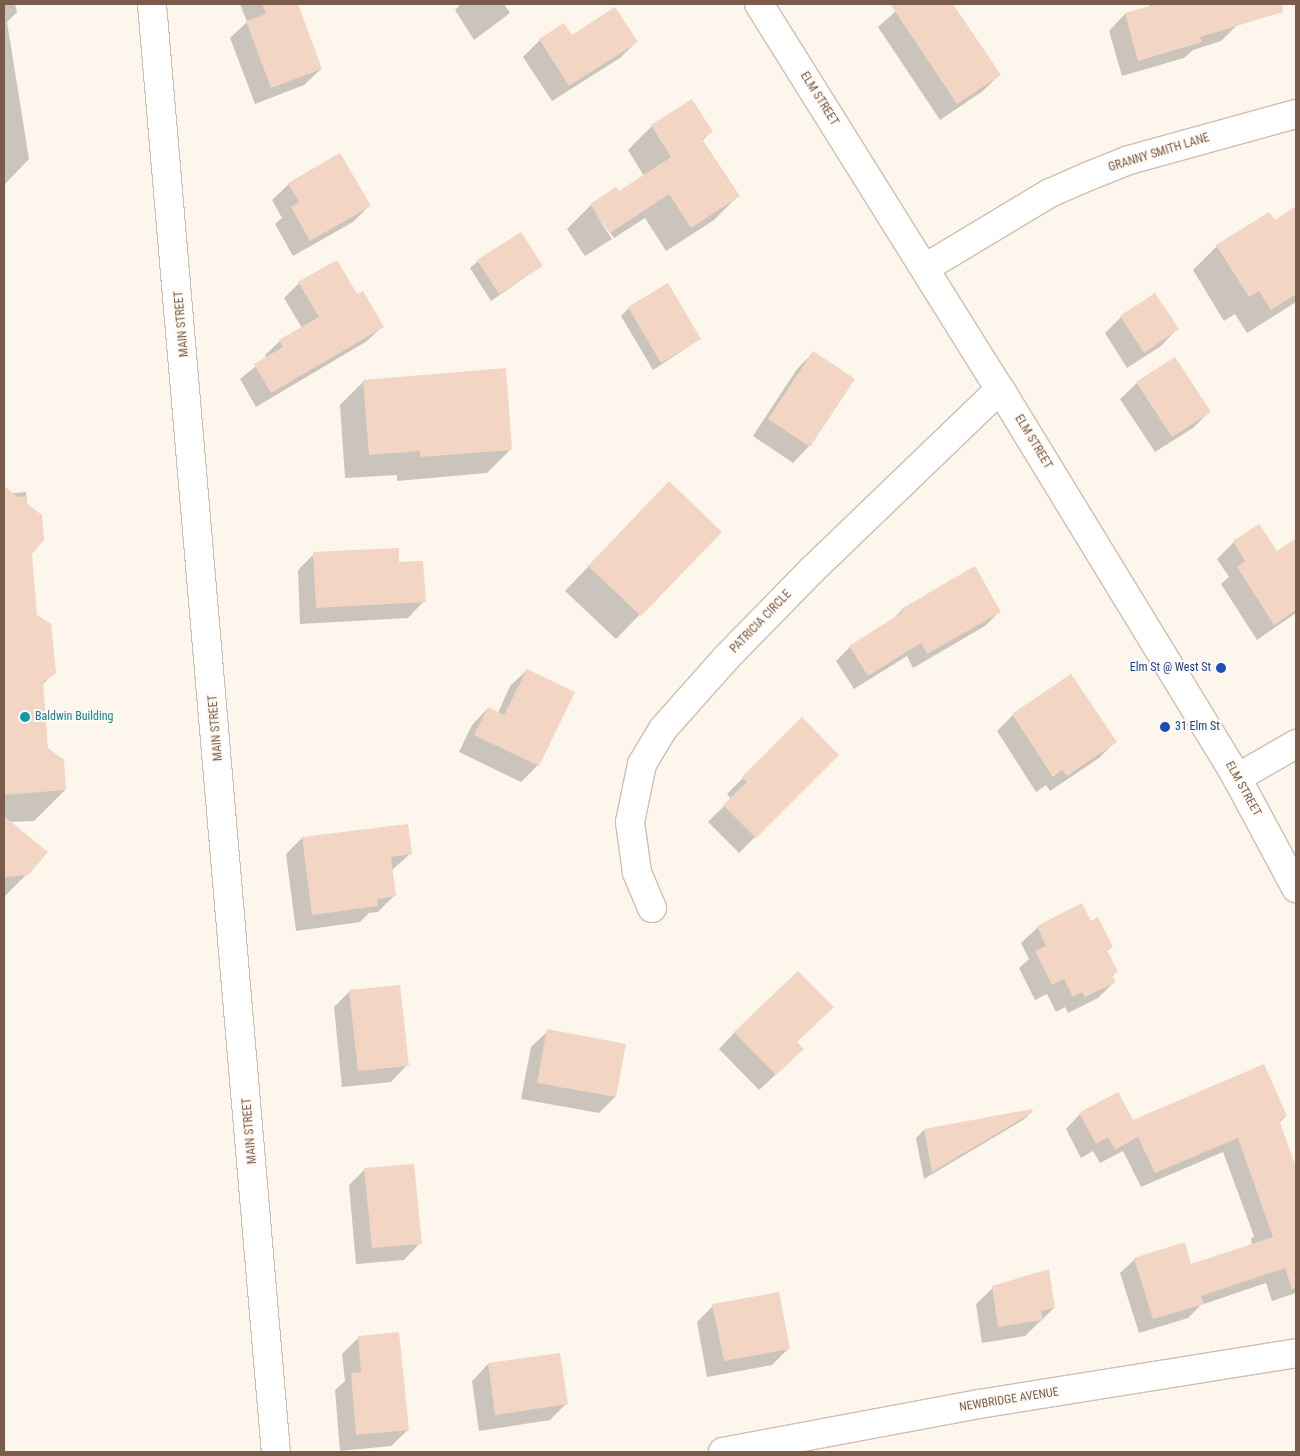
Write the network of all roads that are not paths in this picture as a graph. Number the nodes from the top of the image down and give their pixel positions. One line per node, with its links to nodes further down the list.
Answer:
1 (152, 4): 11 (street, MAIN STREET)
2 (759, 4): 4 (street, ELM STREET)
3 (1296, 114): 4 (street, GRANNY SMITH LANE)
4 (925, 268): 5 (street, ELM STREET)
5 (1000, 389): 7 (street, ELM STREET); 9 (street, PATRICIA CIRCLE)
6 (1296, 744): 7 (street)
7 (1237, 778): 8 (street, ELM STREET)
8 (1296, 888)
9 (652, 908)
10 (1296, 1353): 12 (street, NEWBRIDGE AVENUE)
11 (276, 1452)
12 (723, 1452)

